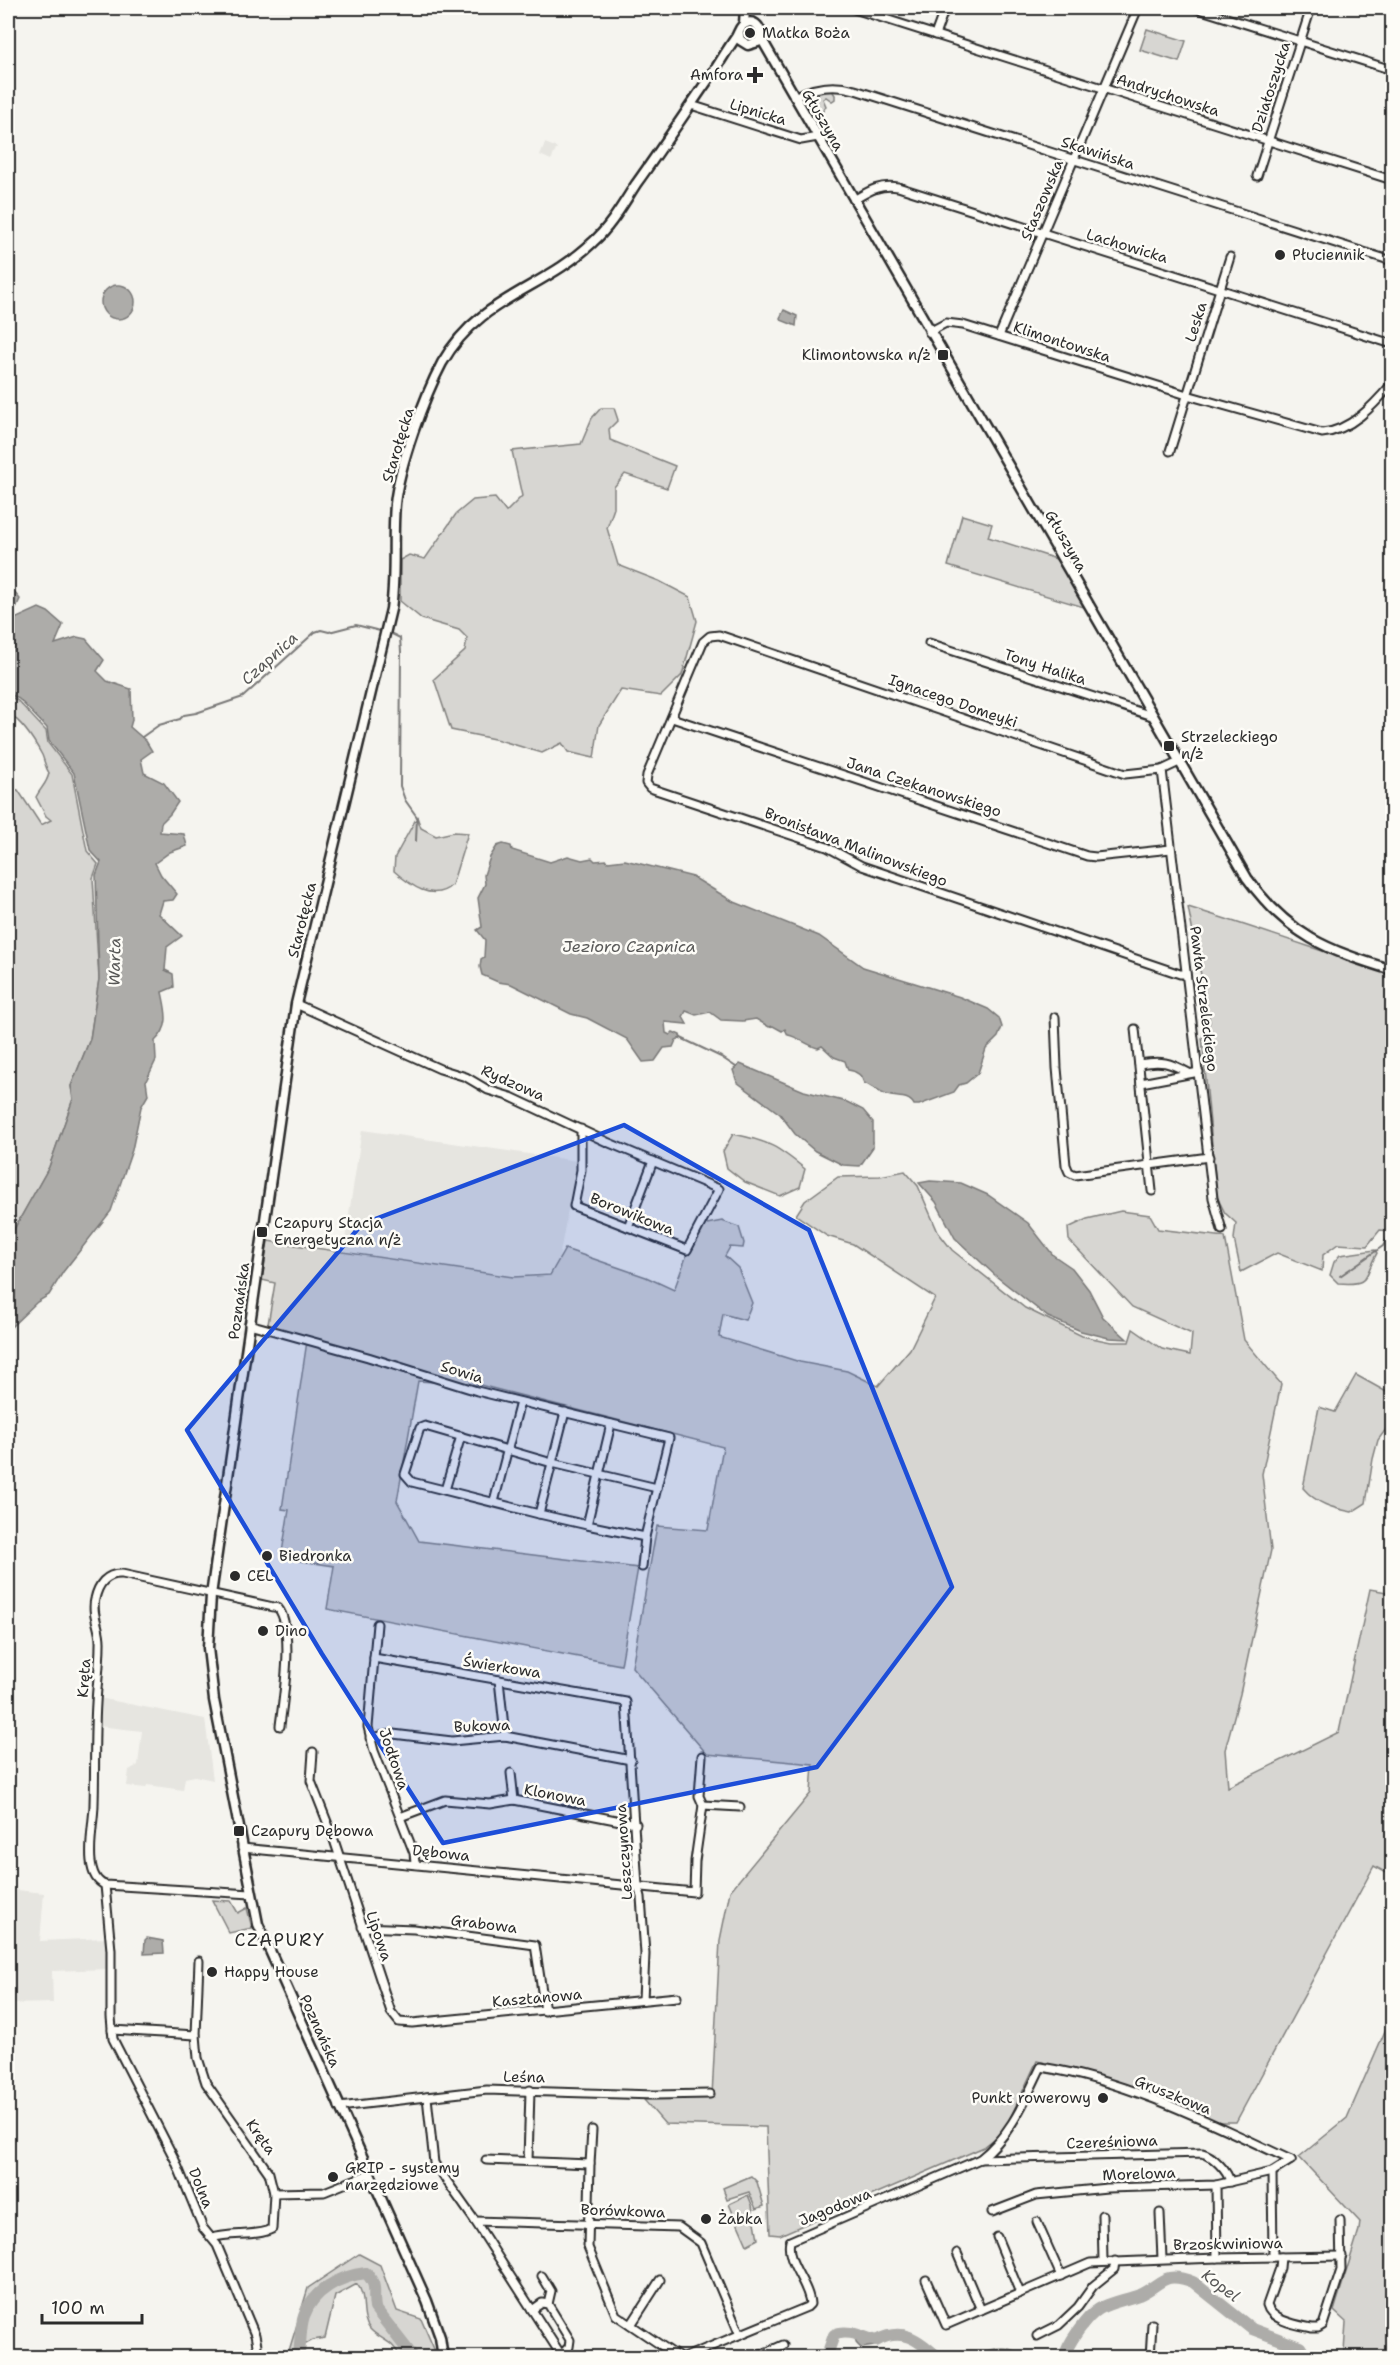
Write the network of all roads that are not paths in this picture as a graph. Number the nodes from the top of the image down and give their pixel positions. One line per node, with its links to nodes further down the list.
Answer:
1 (745, 8): 8 (street)
2 (750, 8): 8 (street)
3 (851, 8): 10 (street, Andrychowska)
4 (945, 8): 10 (street)
5 (1138, 8): 16 (street, Staszowska)
6 (1195, 8): 12 (street)
7 (1311, 8): 12 (street, Działoszycka)
8 (748, 23): 9 (street, Starołęcka); 11 (street, Głuszyna)
9 (739, 33): 13 (street); 14 (street, Starołęcka)
10 (935, 35): 16 (street, Andrychowska)
11 (758, 41): 13 (street); 17 (street, Głuszyna)
12 (1300, 41): 15 (street); 20 (street, Działoszycka)
13 (743, 42): 14 (street, Starołęcka)
14 (718, 66): 18 (street, Starołęcka)
15 (1392, 70)
16 (1103, 89): 20 (street, Andrychowska); 21 (street, Staszowska)
17 (794, 97): 19 (street, Głuszyna); 21 (street, Skawińska)
18 (691, 105): 19 (street, Lipnicka); 44 (street, Starołęcka)
19 (818, 137): 24 (street, Głuszyna)
20 (1268, 141): 22 (street, Działoszycka); 23 (street, Andrychowska)
21 (1074, 159): 25 (street, Staszowska); 27 (street, Skawińska)
22 (1257, 176)
23 (1392, 180)
24 (854, 200): 25 (street, Lachowicka); 29 (street, Głuszyna)
25 (1043, 233): 28 (street, Lachowicka); 30 (street, Staszowska)
26 (1230, 257): 28 (street, Leska)
27 (1392, 261)
28 (1220, 289): 31 (street, Lachowicka); 33 (street, Leska)
29 (929, 332): 30 (street, Klimontowska); 37 (street, Głuszyna)
30 (999, 336): 33 (street, Klimontowska)
31 (1392, 344)
32 (1391, 385): 33 (street, Klimontowska)
33 (1187, 395): 34 (street)
34 (1170, 451)
35 (719, 635): 38 (street, Bronisława Malinowskiego); 40 (street, Ignacego Domeyki)
36 (929, 643): 37 (street, Tony Halika)
37 (1152, 716): 39 (street, Głuszyna)
38 (672, 718): 41 (street, Jana Czekanowskiego); 43 (street, Bronisława Malinowskiego)
39 (1179, 762): 40 (street, Ignacego Domeyki); 42 (street, Głuszyna)
40 (1162, 770): 41 (street, Pawła Strzeleckiego)
41 (1171, 849): 43 (street, Pawła Strzeleckiego)
42 (1392, 970)
43 (1186, 974): 48 (street, Pawła Strzeleckiego)
44 (296, 1008): 51 (street, Rydzowa); 59 (street, Poznańska)
45 (1055, 1017): 54 (street)
46 (1135, 1029): 47 (street)
47 (1139, 1064): 49 (street); 50 (street)
48 (1199, 1071): 49 (street); 52 (street, Pawła Strzeleckiego)
49 (1189, 1073): 50 (street)
50 (1141, 1083): 54 (street)
51 (581, 1129): 53 (street, Rydzowa); 57 (street, Borowikowa)
52 (1209, 1157): 54 (street); 58 (street, Pawła Strzeleckiego)
53 (653, 1161): 56 (street, Rydzowa); 57 (street)
54 (1149, 1164): 55 (street)
55 (1152, 1191)
56 (715, 1198): 57 (street, Borowikowa)
57 (628, 1227)
58 (1222, 1230)
59 (249, 1324): 60 (street, Sowia); 74 (street, Poznańska)
60 (520, 1401): 61 (street, Sowia); 64 (street)
61 (565, 1412): 62 (street, Sowia); 65 (street)
62 (611, 1424): 66 (street); 67 (street, Sowia)
63 (461, 1436): 64 (street); 68 (street); 68 (street)
64 (508, 1450): 65 (street); 69 (street)
65 (552, 1463): 66 (street); 70 (street)
66 (599, 1474): 67 (street); 71 (street)
67 (657, 1488): 72 (street)
68 (445, 1490): 69 (street)
69 (494, 1502): 70 (street)
70 (539, 1514): 71 (street)
71 (587, 1525): 72 (street)
72 (645, 1537): 73 (street)
73 (642, 1567)
74 (211, 1595): 79 (street); 91 (street, Poznańska); 94 (street, Kręta)
75 (377, 1624): 76 (street, Jodłowa)
76 (374, 1658): 77 (street, Świerkowa); 81 (street, Jodłowa)
77 (499, 1680): 78 (street, Świerkowa); 80 (street)
78 (626, 1702): 84 (street, Leszczynowa)
79 (280, 1726)
80 (505, 1736): 81 (street, Bukowa); 84 (street, Bukowa)
81 (370, 1738): 89 (street, Jodłowa)
82 (313, 1752): 92 (street, Lipowa)
83 (702, 1756): 87 (street)
84 (631, 1760): 90 (street, Leszczynowa)
85 (511, 1773): 86 (street)
86 (514, 1800): 89 (street, Klonowa); 90 (street, Klonowa)
87 (703, 1804): 88 (street); 95 (street, Dębowa)
88 (740, 1808)
89 (400, 1817): 93 (street, Jodłowa)
90 (636, 1824): 95 (street, Leszczynowa)
91 (242, 1848): 92 (street, Dębowa); 96 (street, Poznańska)
92 (338, 1856): 93 (street, Dębowa); 97 (street, Lipowa)
93 (415, 1863): 95 (street, Dębowa)
94 (105, 1885): 96 (street); 103 (street, Kręta)
95 (638, 1886): 100 (street, Leszczynowa)
96 (251, 1894): 108 (street, Poznańska)
97 (362, 1927): 101 (street, Grabowa); 102 (street, Lipowa)
98 (199, 1961): 104 (street, Kręta)
99 (677, 1998): 100 (street, Kasztanowa)
100 (643, 2000): 101 (street, Kasztanowa)
101 (545, 2011): 102 (street, Kasztanowa)
102 (399, 2022)
103 (112, 2030): 104 (street); 128 (street, Dolna)
104 (196, 2035): 119 (street, Kręta)
105 (530, 2090): 106 (street, Leśna); 107 (street, Leśna); 113 (street)
106 (710, 2094)
107 (427, 2097): 108 (street, Leśna); 124 (street)
108 (339, 2107): 116 (street, Poznańska)
109 (592, 2130): 114 (street)
110 (980, 2159): 112 (street, Gruszkowa); 117 (street, Czereśniowa); 146 (street, Jagodowa)
111 (486, 2160): 113 (street)
112 (1289, 2161): 115 (street, Morelowa)
113 (528, 2162): 114 (street)
114 (590, 2164): 126 (street)
115 (1272, 2172): 117 (street, Morelowa); 131 (street)
116 (369, 2174): 119 (street); 149 (street, Poznańska)
117 (1230, 2182): 118 (street, Morelowa)
118 (1216, 2185): 120 (street, Morelowa); 132 (street)
119 (274, 2193): 128 (street, Kręta)
120 (992, 2212)
121 (1160, 2213): 133 (street)
122 (1102, 2215): 134 (street)
123 (1340, 2220): 130 (street)
124 (475, 2221): 126 (street, Borówkowa); 142 (street)
125 (1037, 2222): 137 (street)
126 (589, 2223): 145 (street); 146 (street, Borówkowa)
127 (997, 2237): 140 (street)
128 (212, 2238): 151 (street, Dolna)
129 (957, 2253): 143 (street)
130 (1342, 2256): 131 (street, Brzoskwiniowa); 131 (street)
131 (1277, 2257): 132 (street, Brzoskwiniowa)
132 (1217, 2258): 133 (street, Brzoskwiniowa)
133 (1162, 2259): 135 (street, Brzoskwiniowa)
134 (1103, 2261): 135 (street, Brzoskwiniowa); 137 (street, Brzoskwiniowa)
135 (1115, 2261): 147 (street)
136 (542, 2276): 141 (street)
137 (1060, 2276): 140 (street, Brzoskwiniowa)
138 (660, 2280): 145 (street)
139 (926, 2280): 143 (street, Brzoskwiniowa)
140 (1020, 2293): 143 (street, Brzoskwiniowa)
141 (548, 2304): 142 (street); 150 (street)
142 (532, 2310): 150 (street)
143 (981, 2310)
144 (1152, 2324): 155 (street)
145 (631, 2325): 153 (street)
146 (740, 2335): 153 (street, Jagodowa)
147 (1037, 2336)
148 (783, 2345): 154 (street)
149 (443, 2356): 152 (street)
150 (562, 2356)
151 (254, 2358)
152 (454, 2358)
153 (681, 2358)
154 (754, 2358)
155 (1150, 2358)

